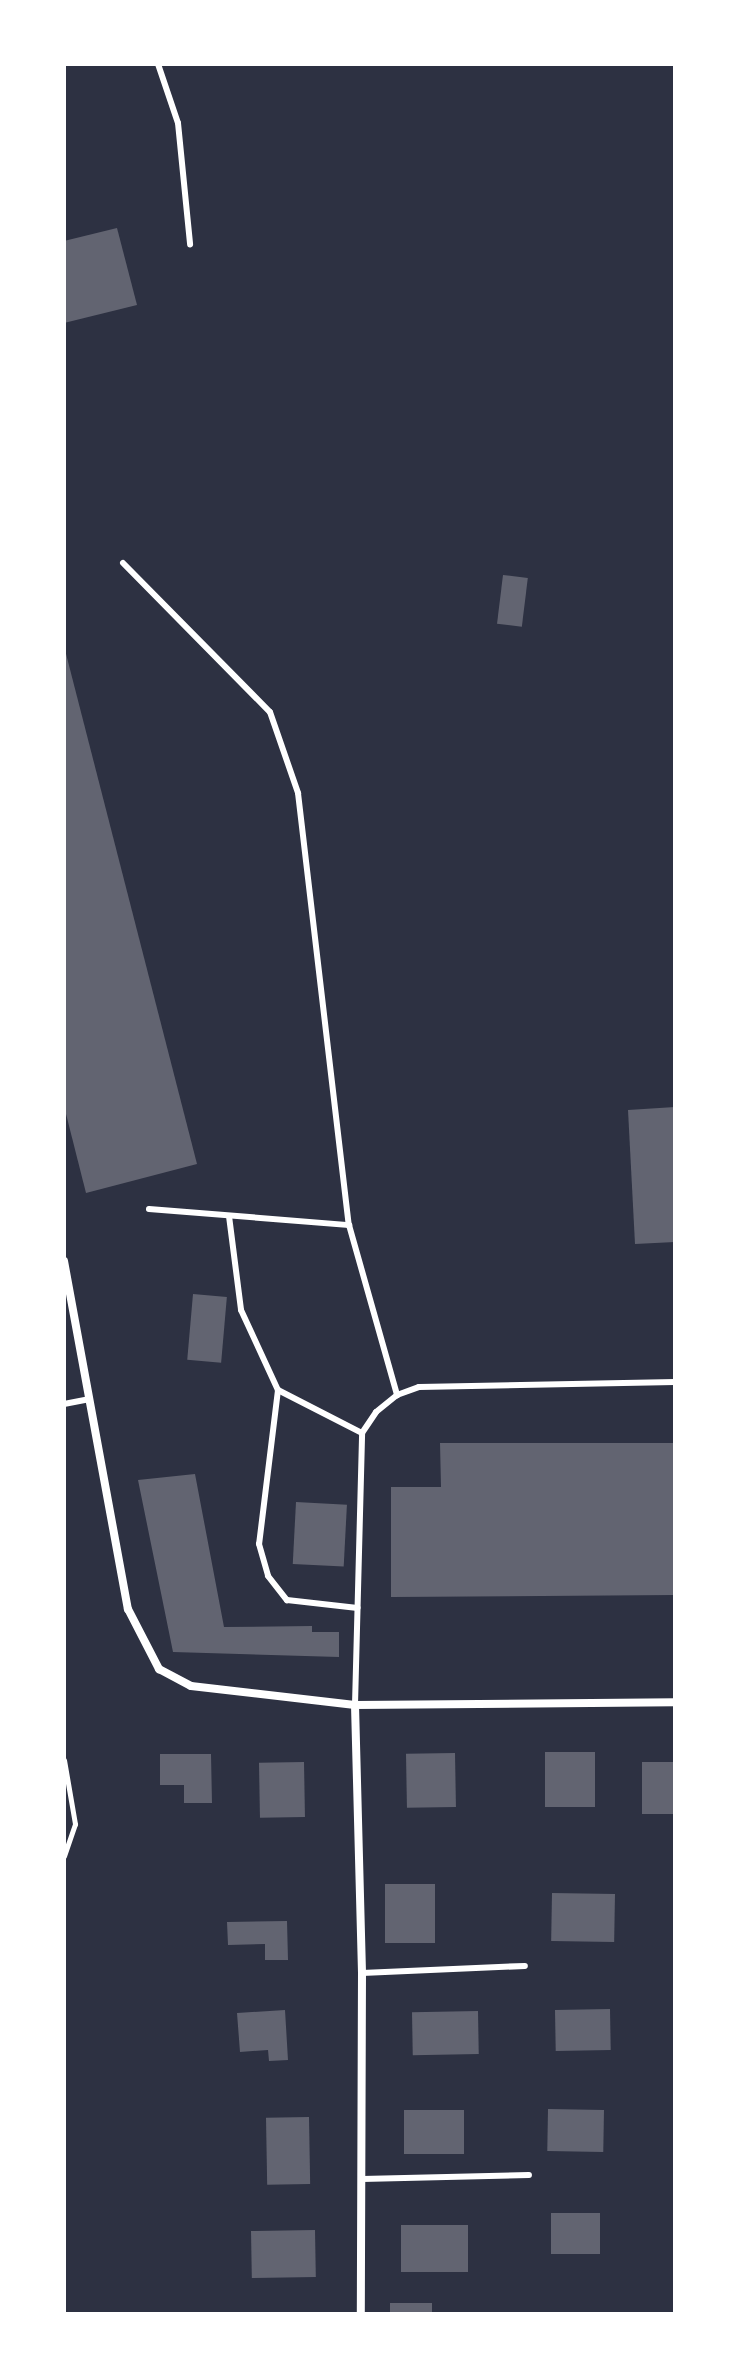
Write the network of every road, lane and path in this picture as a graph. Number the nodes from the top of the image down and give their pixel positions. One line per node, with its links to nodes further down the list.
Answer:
1 (158, 64): 2 (lane)
2 (190, 244)
3 (123, 563): 6 (lane)
4 (149, 1209): 5 (lane)
5 (229, 1216): 6 (lane); 9 (lane)
6 (349, 1225): 10 (lane)
7 (64, 1261): 11 (street)
8 (675, 1382): 10 (lane)
9 (278, 1390): 13 (lane); 14 (lane)
10 (397, 1395): 13 (lane)
11 (89, 1399): 12 (lane); 16 (street)
12 (64, 1404)
13 (362, 1433): 14 (lane)
14 (358, 1608): 16 (lane)
15 (675, 1702): 16 (street)
16 (355, 1705): 20 (street)
17 (64, 1760): 18 (path)
18 (64, 1856)
19 (525, 1966): 20 (lane)
20 (362, 1973): 22 (street)
21 (529, 2175): 22 (lane)
22 (362, 2179): 23 (street)
23 (361, 2314)

